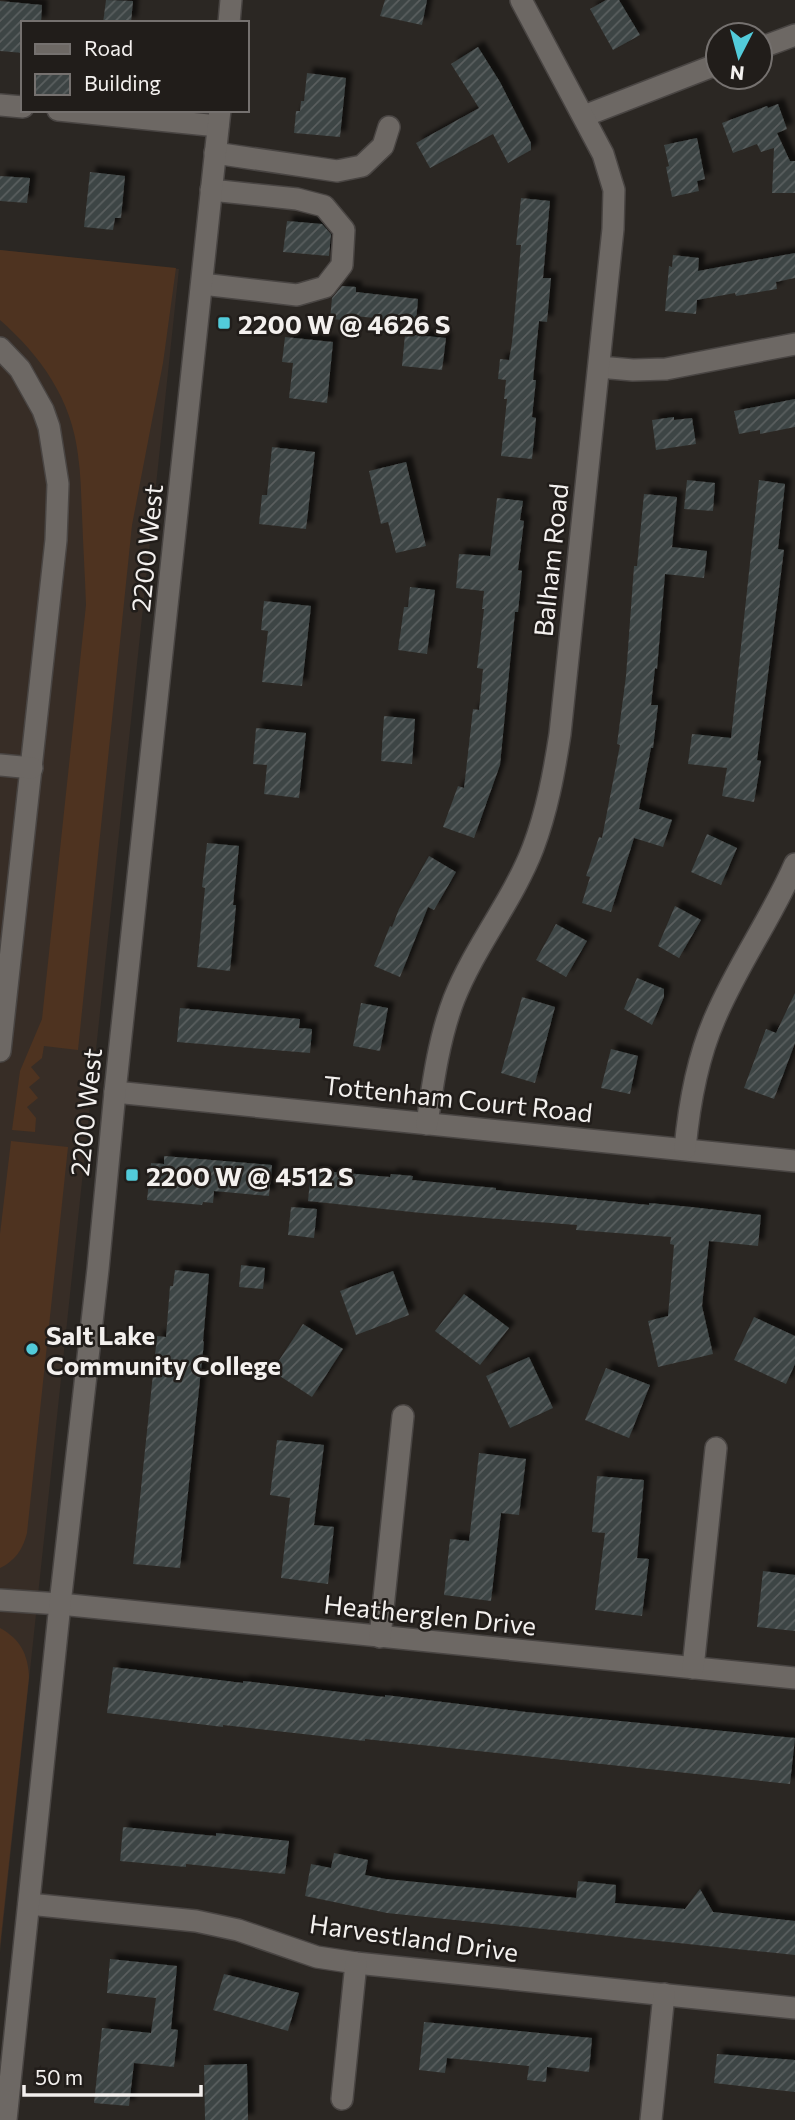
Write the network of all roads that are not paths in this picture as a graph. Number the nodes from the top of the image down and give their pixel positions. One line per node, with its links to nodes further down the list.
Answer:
1 (232, 0): 3 (street)
2 (521, 0): 10 (street, Balham Road)
3 (229, 21)
4 (795, 35): 5 (street)
5 (774, 43)
6 (704, 69): 10 (street)
7 (0, 105): 8 (street)
8 (21, 107)
9 (98, 112): 11 (street)
10 (584, 116): 18 (street, Balham Road)
11 (219, 118): 13 (street, 2200 West)
12 (389, 127): 13 (street)
13 (215, 153): 14 (street, 2200 West)
14 (211, 190): 15 (street, 2200 West); 15 (street)
15 (202, 284): 23 (street, 2200 West)
16 (795, 344): 18 (street)
17 (0, 348): 20 (street)
18 (599, 367): 24 (street, Balham Road)
19 (0, 765): 20 (street)
20 (32, 768): 22 (street)
21 (795, 864): 25 (street)
22 (0, 1051)
23 (115, 1092): 24 (street, Tottenham Court Road); 30 (street, 2200 West)
24 (427, 1124): 25 (street, Tottenham Court Road)
25 (685, 1149): 26 (street, Tottenham Court Road)
26 (795, 1161)
27 (403, 1416): 31 (street)
28 (716, 1448): 32 (street)
29 (0, 1600): 30 (street, Heatherglen Drive)
30 (60, 1604): 31 (street, Heatherglen Drive); 34 (street, 2200 West)
31 (380, 1637): 32 (street, Heatherglen Drive)
32 (693, 1668): 33 (street, Heatherglen Drive)
33 (795, 1678)
34 (29, 1904): 35 (street, Harvestland Drive); 39 (street, 2200 West)
35 (356, 1963): 36 (street, Harvestland Drive); 38 (street)
36 (664, 1994): 37 (street, Harvestland Drive); 40 (street)
37 (795, 2008)
38 (342, 2099)
39 (6, 2120)
40 (651, 2120)

